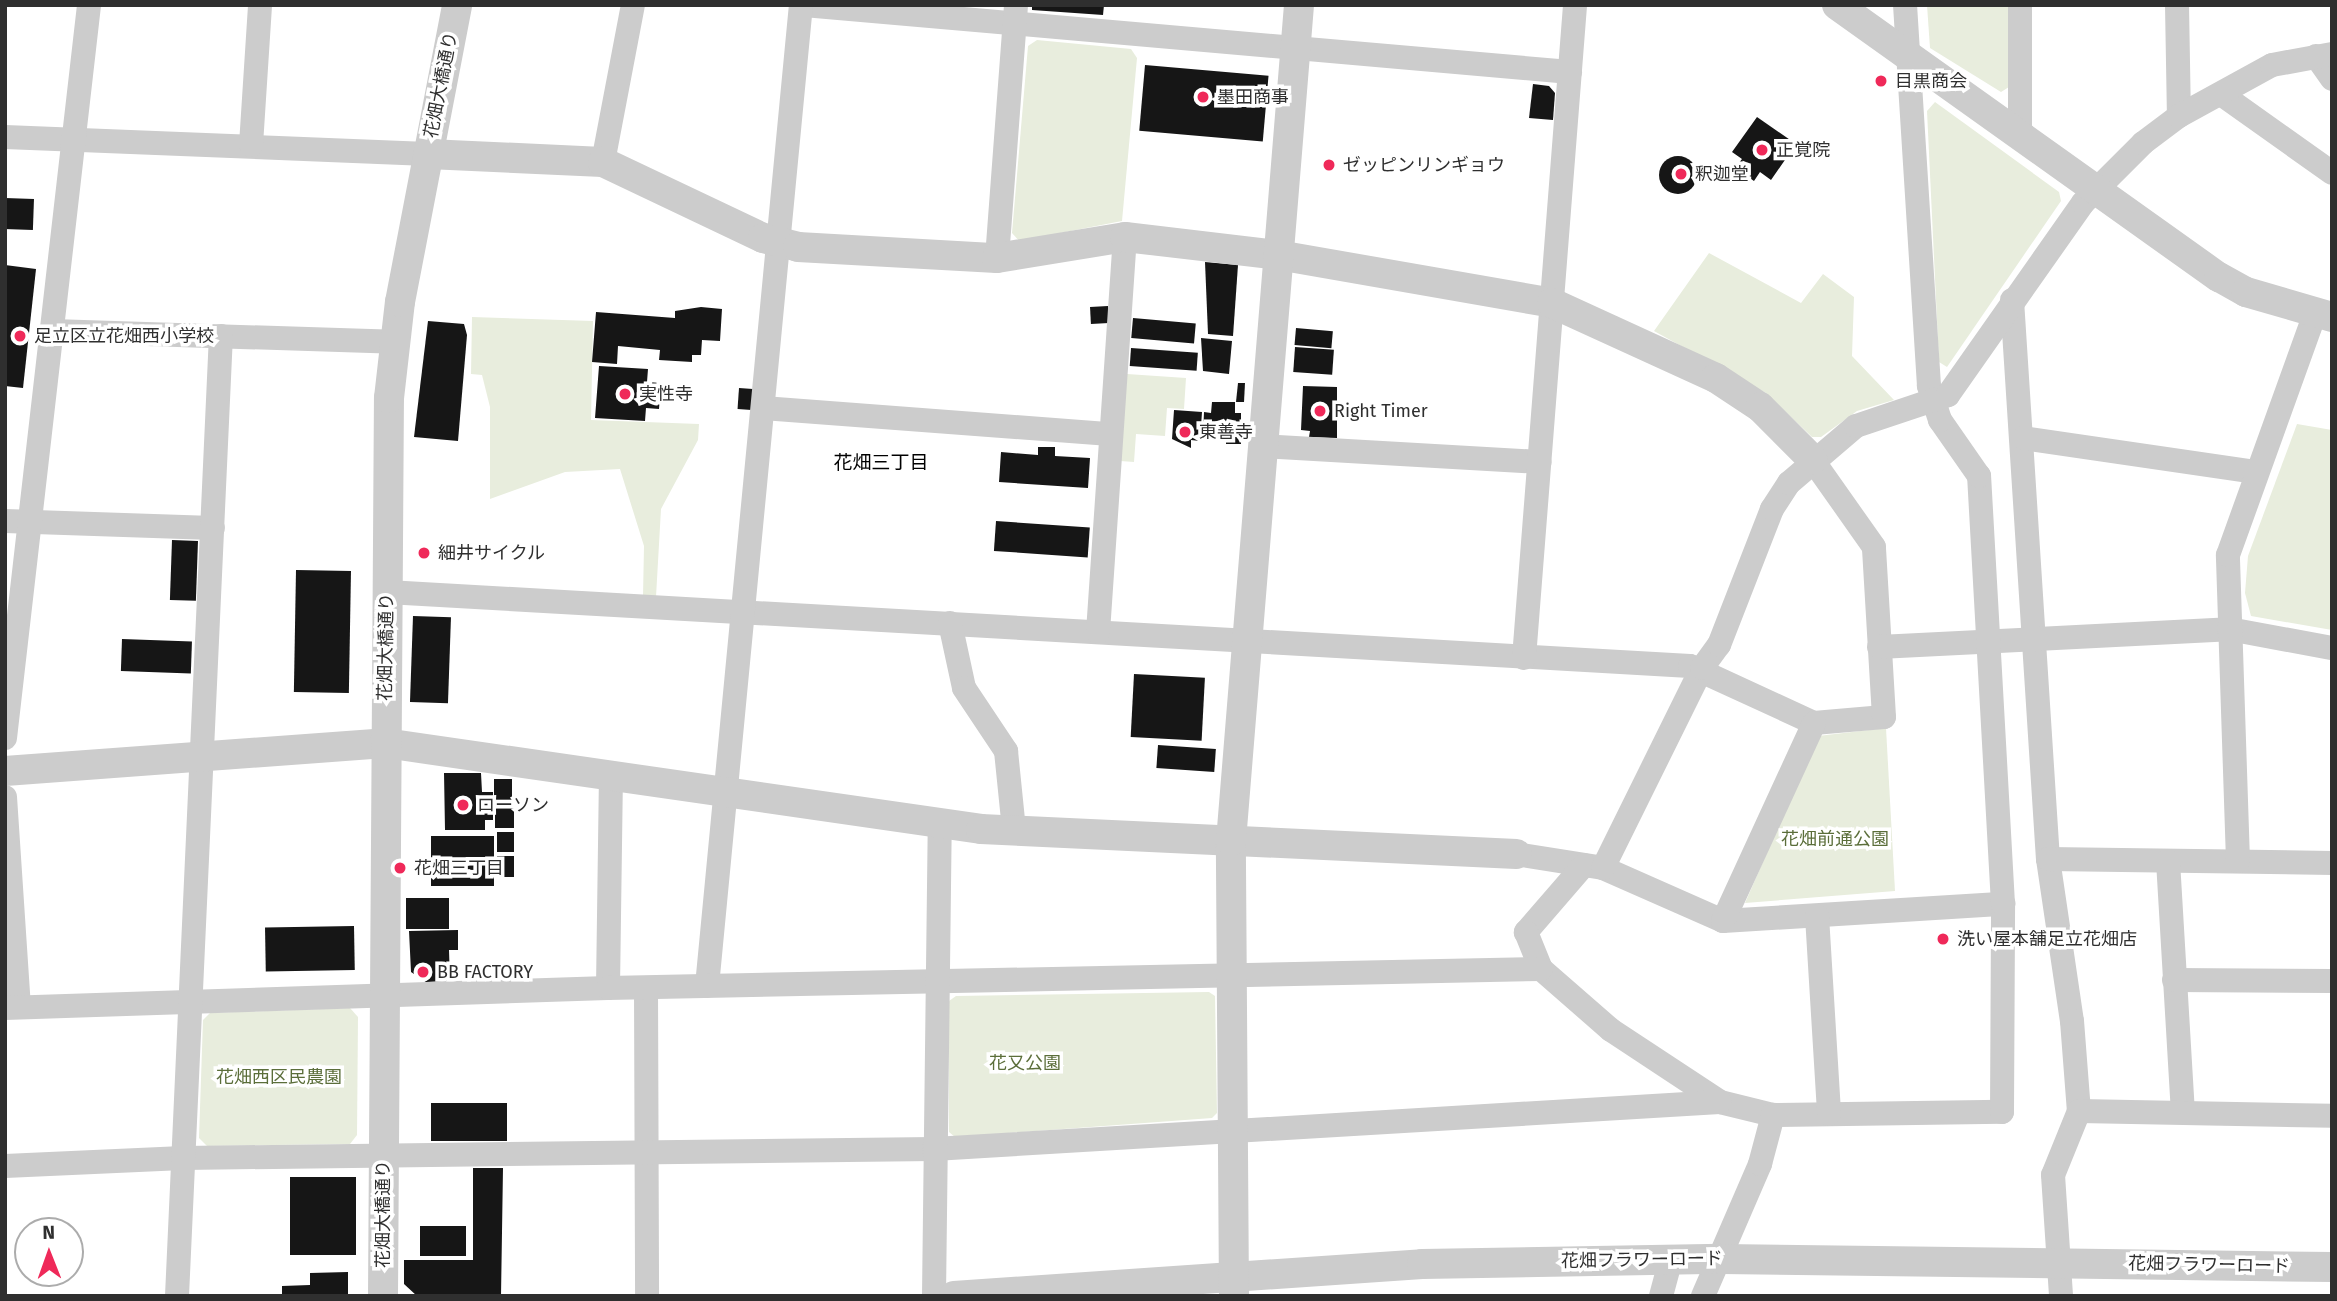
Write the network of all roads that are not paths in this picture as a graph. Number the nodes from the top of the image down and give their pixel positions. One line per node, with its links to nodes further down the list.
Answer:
1 (89, 5): 22 (street)
2 (260, 5): 23 (street)
3 (457, 5): 24 (street, 花畑大橋通り)
4 (633, 5): 25 (street)
5 (803, 5): 12 (street); 29 (street)
6 (1299, 5): 13 (street)
7 (1575, 5): 16 (street)
8 (1837, 5): 14 (street)
9 (1905, 5): 14 (street)
10 (2020, 5): 21 (street)
11 (2177, 5): 19 (street)
12 (1015, 15): 13 (street); 31 (street)
13 (1296, 48): 16 (street); 30 (street)
14 (1906, 54): 21 (street); 38 (street)
15 (2324, 55): 17 (street); 18 (street)
16 (1570, 72): 33 (street)
17 (2332, 79)
18 (2221, 94): 19 (street); 26 (street)
19 (2179, 116): 27 (street)
20 (5, 137): 22 (street)
21 (2020, 138): 27 (street)
22 (74, 140): 23 (street); 35 (street)
23 (251, 145): 24 (street)
24 (428, 154): 25 (street); 37 (street, 花畑大橋通り)
25 (603, 162): 29 (street)
26 (2332, 173)
27 (2093, 191): 32 (street); 34 (street)
28 (1125, 237): 30 (street); 31 (street); 40 (street)
29 (778, 244): 31 (street); 39 (street)
30 (1278, 256): 33 (street); 42 (street)
31 (997, 258)
32 (2012, 300): 38 (street); 41 (street)
33 (1552, 303): 43 (street); 44 (street)
34 (2323, 315): 45 (street)
35 (52, 331): 36 (street); 47 (street)
36 (221, 337): 37 (street); 48 (street)
37 (394, 342): 49 (street, 花畑大橋通り)
38 (1934, 401): 43 (street); 56 (street)
39 (762, 408): 40 (street); 50 (street)
40 (1110, 434): 53 (street)
41 (2022, 438): 45 (street); 54 (street)
42 (1263, 446): 44 (street); 55 (street)
43 (1812, 459): 57 (street); 60 (street)
44 (1540, 462): 59 (street)
45 (2257, 472): 52 (street)
46 (5, 521): 47 (street)
47 (31, 522): 48 (street); 62 (street)
48 (213, 528): 64 (street)
49 (387, 592): 50 (street); 63 (street, 花畑大橋通り)
50 (743, 609): 51 (street); 67 (street)
51 (950, 623): 53 (street); 70 (street)
52 (2229, 629): 54 (street); 58 (street); 75 (street)
53 (1098, 632): 55 (street)
54 (2034, 641): 56 (street); 73 (street)
55 (1247, 643): 59 (street); 71 (street)
56 (1988, 643): 57 (street); 78 (street)
57 (1879, 647): 61 (street)
58 (2332, 648)
59 (1524, 658): 60 (street)
60 (1702, 668): 61 (street); 77 (street)
61 (1814, 723): 80 (street)
62 (5, 738)
63 (385, 743): 64 (street); 66 (street); 89 (street, 花畑大橋通り)
64 (201, 757): 65 (street); 90 (street)
65 (5, 771)
66 (611, 775): 67 (street); 87 (street)
67 (725, 792): 69 (street); 86 (street)
68 (5, 797): 91 (street)
69 (940, 823): 70 (street); 85 (street)
70 (1014, 831): 71 (street)
71 (1231, 841): 72 (street); 82 (street)
72 (1516, 853): 77 (street)
73 (2049, 859): 74 (street); 93 (street)
74 (2168, 860): 75 (street); 83 (street)
75 (2238, 861): 76 (street)
76 (2332, 863)
77 (1593, 866): 80 (street); 81 (street)
78 (2003, 904): 79 (street); 95 (street)
79 (1817, 916): 80 (street); 95 (street)
80 (1723, 922)
81 (1541, 969): 82 (street); 92 (street)
82 (1231, 975): 85 (street); 98 (street)
83 (2175, 979): 84 (street); 94 (street)
84 (2332, 982)
85 (936, 983): 86 (street); 99 (street)
86 (707, 986): 88 (street)
87 (608, 988): 88 (street); 89 (street)
88 (646, 988): 100 (street)
89 (384, 995): 90 (street); 101 (street, 花畑大橋通り)
90 (191, 1002): 91 (street); 102 (street)
91 (12, 1008)
92 (1720, 1102): 96 (street); 98 (street)
93 (2078, 1111): 94 (street); 106 (street)
94 (2183, 1112): 97 (street)
95 (1829, 1114): 96 (street)
96 (1773, 1115): 105 (street)
97 (2332, 1116)
98 (1233, 1132): 99 (street); 108 (street)
99 (934, 1149): 100 (street); 112 (street)
100 (648, 1152): 101 (street); 111 (street)
101 (383, 1155): 102 (street); 110 (street, 花畑大橋通り)
102 (183, 1158): 103 (street); 109 (street)
103 (5, 1166)
104 (1671, 1259): 105 (street, 花畑フラワーロード); 108 (street, 花畑フラワーロード); 114 (street)
105 (1722, 1259): 106 (street, 花畑フラワーロード); 115 (street)
106 (2059, 1263): 107 (street, 花畑フラワーロード); 116 (street)
107 (2332, 1267)
108 (1233, 1284): 113 (street, 花畑フラワーロード)
109 (177, 1296)
110 (383, 1296)
111 (647, 1296)
112 (934, 1296)
113 (954, 1296)
114 (1661, 1296)
115 (1703, 1296)
116 (2061, 1296)

